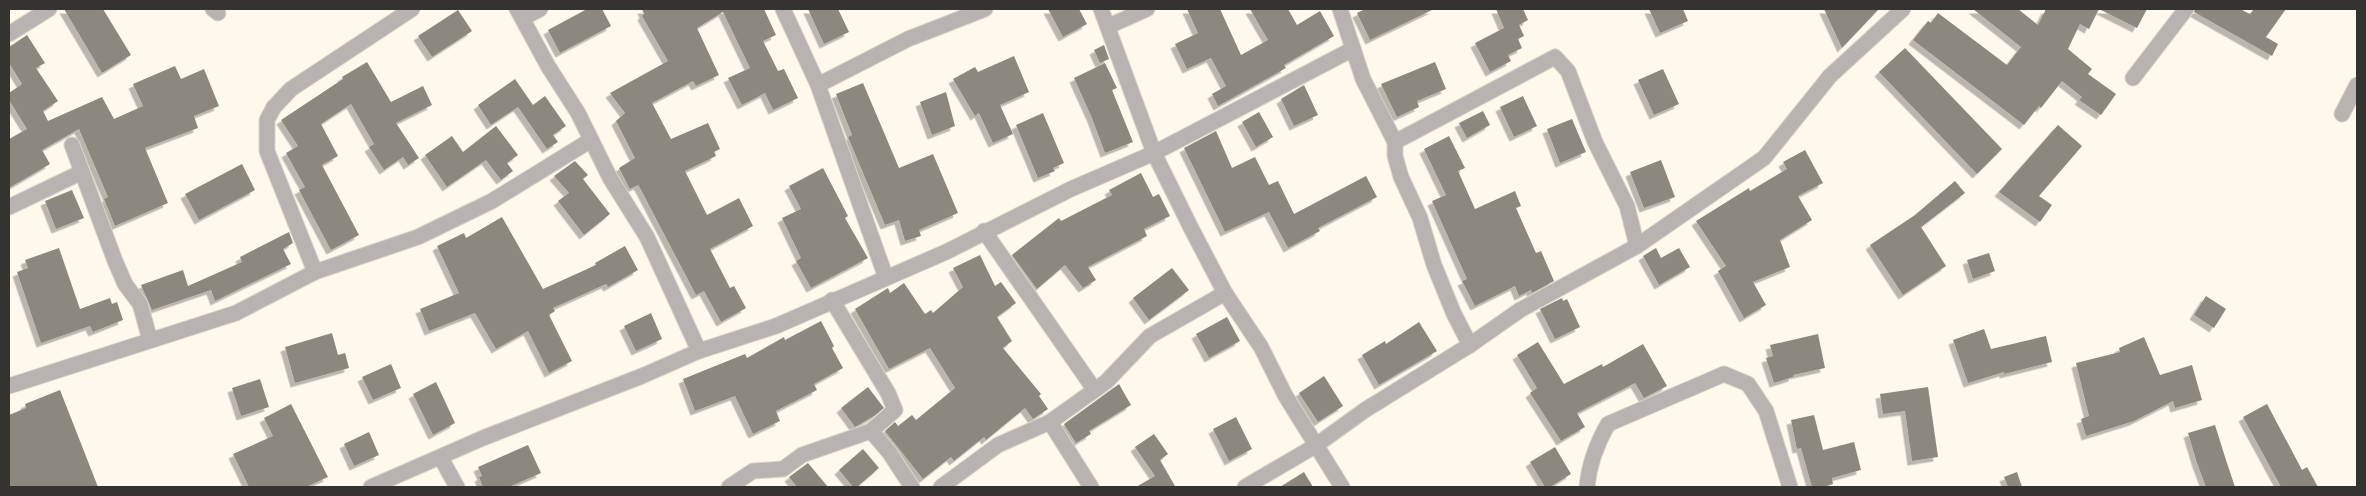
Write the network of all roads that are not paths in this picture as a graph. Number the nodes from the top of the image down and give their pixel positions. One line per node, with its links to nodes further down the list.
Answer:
1 (50, 9): 13 (street)
2 (412, 9): 27 (street)
3 (540, 9): 11 (street)
4 (783, 9): 16 (street)
5 (985, 9): 16 (street)
6 (1101, 9): 12 (street)
7 (1147, 9): 12 (street)
8 (1340, 9): 14 (street)
9 (1903, 9): 26 (street)
10 (2186, 9): 15 (street)
11 (520, 13): 19 (street)
12 (1109, 26): 22 (street)
13 (9, 34)
14 (1353, 50): 20 (street); 22 (street)
15 (2133, 78)
16 (818, 85): 28 (street)
17 (2357, 86): 18 (street)
18 (2342, 114)
19 (590, 140): 27 (street); 33 (street)
20 (1395, 142): 26 (street); 32 (street)
21 (72, 144): 23 (street)
22 (1154, 153): 25 (street); 29 (street)
23 (82, 172): 24 (street); 31 (street)
24 (9, 207)
25 (984, 231): 28 (street); 35 (street)
26 (1637, 246): 32 (street)
27 (315, 272): 31 (street)
28 (886, 278): 30 (street)
29 (1226, 293): 35 (street); 38 (street)
30 (832, 300): 33 (street); 37 (street)
31 (150, 340): 34 (street)
32 (1470, 345): 38 (street)
33 (699, 351): 39 (street)
34 (9, 386)
35 (1094, 389): 36 (street)
36 (1050, 422): 44 (street); 45 (street)
37 (871, 431): 42 (street); 43 (street)
38 (1316, 446): 46 (street); 47 (street)
39 (441, 458): 40 (street); 41 (street)
40 (372, 487)
41 (457, 487)
42 (729, 487)
43 (912, 487)
44 (941, 487)
45 (1091, 487)
46 (1246, 487)
47 (1342, 487)
48 (1587, 487): 49 (street)
49 (1790, 487)

